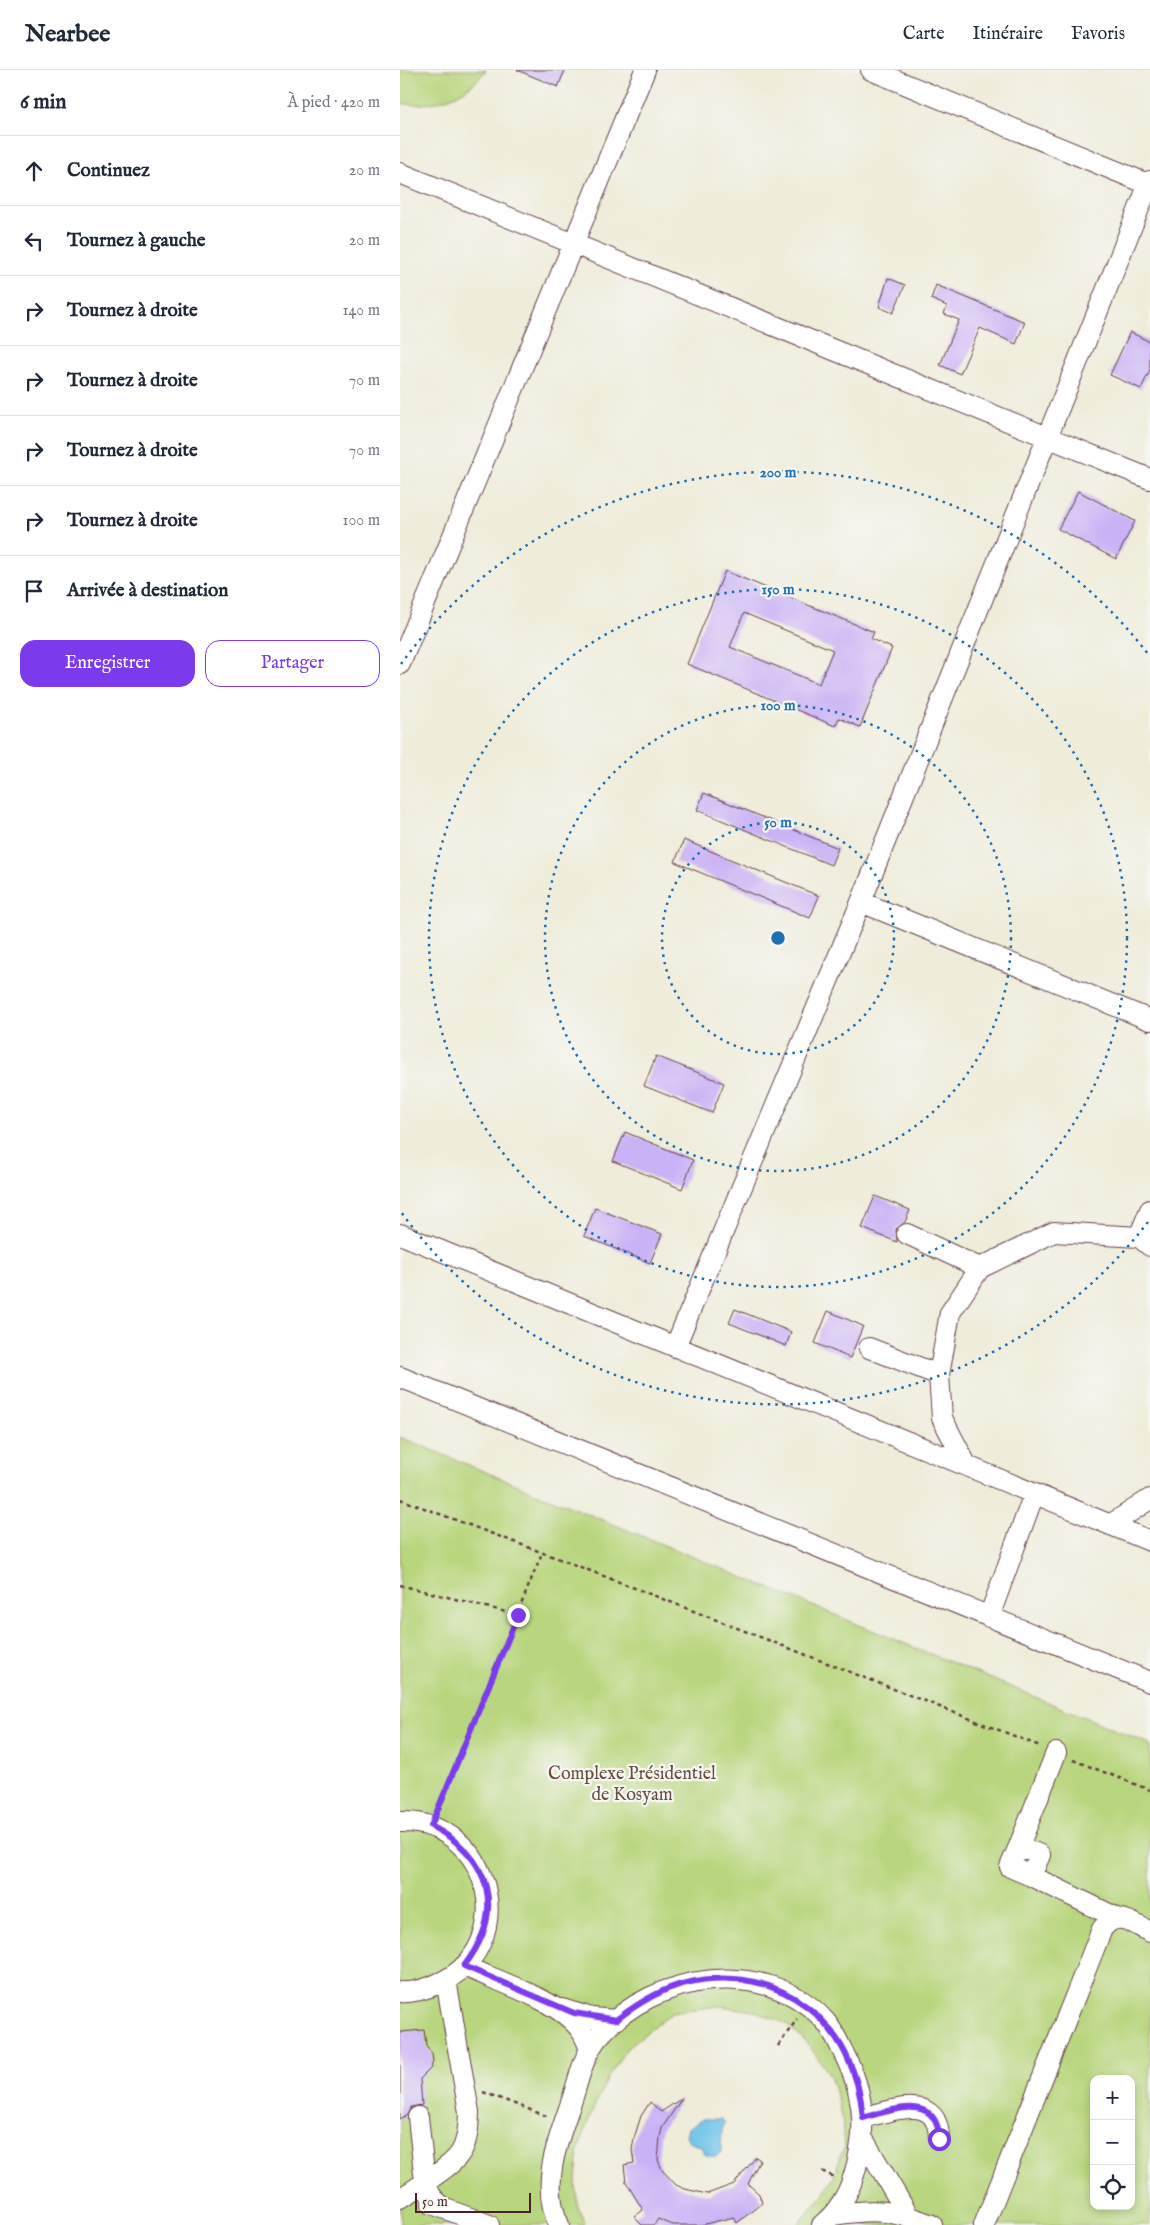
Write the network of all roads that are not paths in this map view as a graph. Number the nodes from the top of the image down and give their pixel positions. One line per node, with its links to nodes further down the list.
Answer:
1 (645, 70): 5 (lane)
2 (871, 70): 4 (lane)
3 (400, 173): 5 (lane)
4 (1150, 184): 6 (lane)
5 (573, 244): 6 (lane); 8 (lane)
6 (1047, 437): 7 (lane); 9 (lane)
7 (1150, 479)
8 (400, 664)
9 (861, 902): 10 (lane); 16 (lane)
10 (1150, 1020)
11 (1150, 1210): 14 (lane)
12 (400, 1234): 16 (lane)
13 (907, 1234): 15 (lane)
14 (1144, 1242): 15 (lane)
15 (980, 1268): 18 (lane)
16 (675, 1347): 20 (lane)
17 (870, 1348): 18 (lane)
18 (939, 1376): 20 (lane)
19 (400, 1377): 25 (lane)
20 (967, 1466): 21 (lane)
21 (1034, 1494): 23 (lane); 25 (lane)
22 (1150, 1499): 23 (lane)
23 (1110, 1525): 24 (lane)
24 (1150, 1541)
25 (989, 1616): 26 (lane)
26 (1150, 1682)
27 (1056, 1753): 29 (lane)
28 (400, 1822): 31 (lane)
29 (1117, 1918): 30 (lane); 48 (lane)
30 (1150, 1932)
31 (464, 1966): 32 (lane); 34 (lane)
32 (446, 1980): 33 (lane); 40 (lane)
33 (400, 1992)
34 (555, 2006): 35 (lane); 36 (lane)
35 (616, 2020): 36 (lane); 38 (lane)
36 (590, 2050): 45 (lane)
37 (418, 2117): 40 (lane)
38 (862, 2128): 39 (lane); 43 (lane); 44 (lane)
39 (939, 2139)
40 (424, 2182): 41 (lane); 42 (lane)
41 (402, 2197): 42 (lane)
42 (443, 2208): 46 (lane)
43 (908, 2215): 44 (lane); 47 (lane)
44 (828, 2220)
45 (556, 2222)
46 (489, 2225)
47 (932, 2225)
48 (984, 2225)

